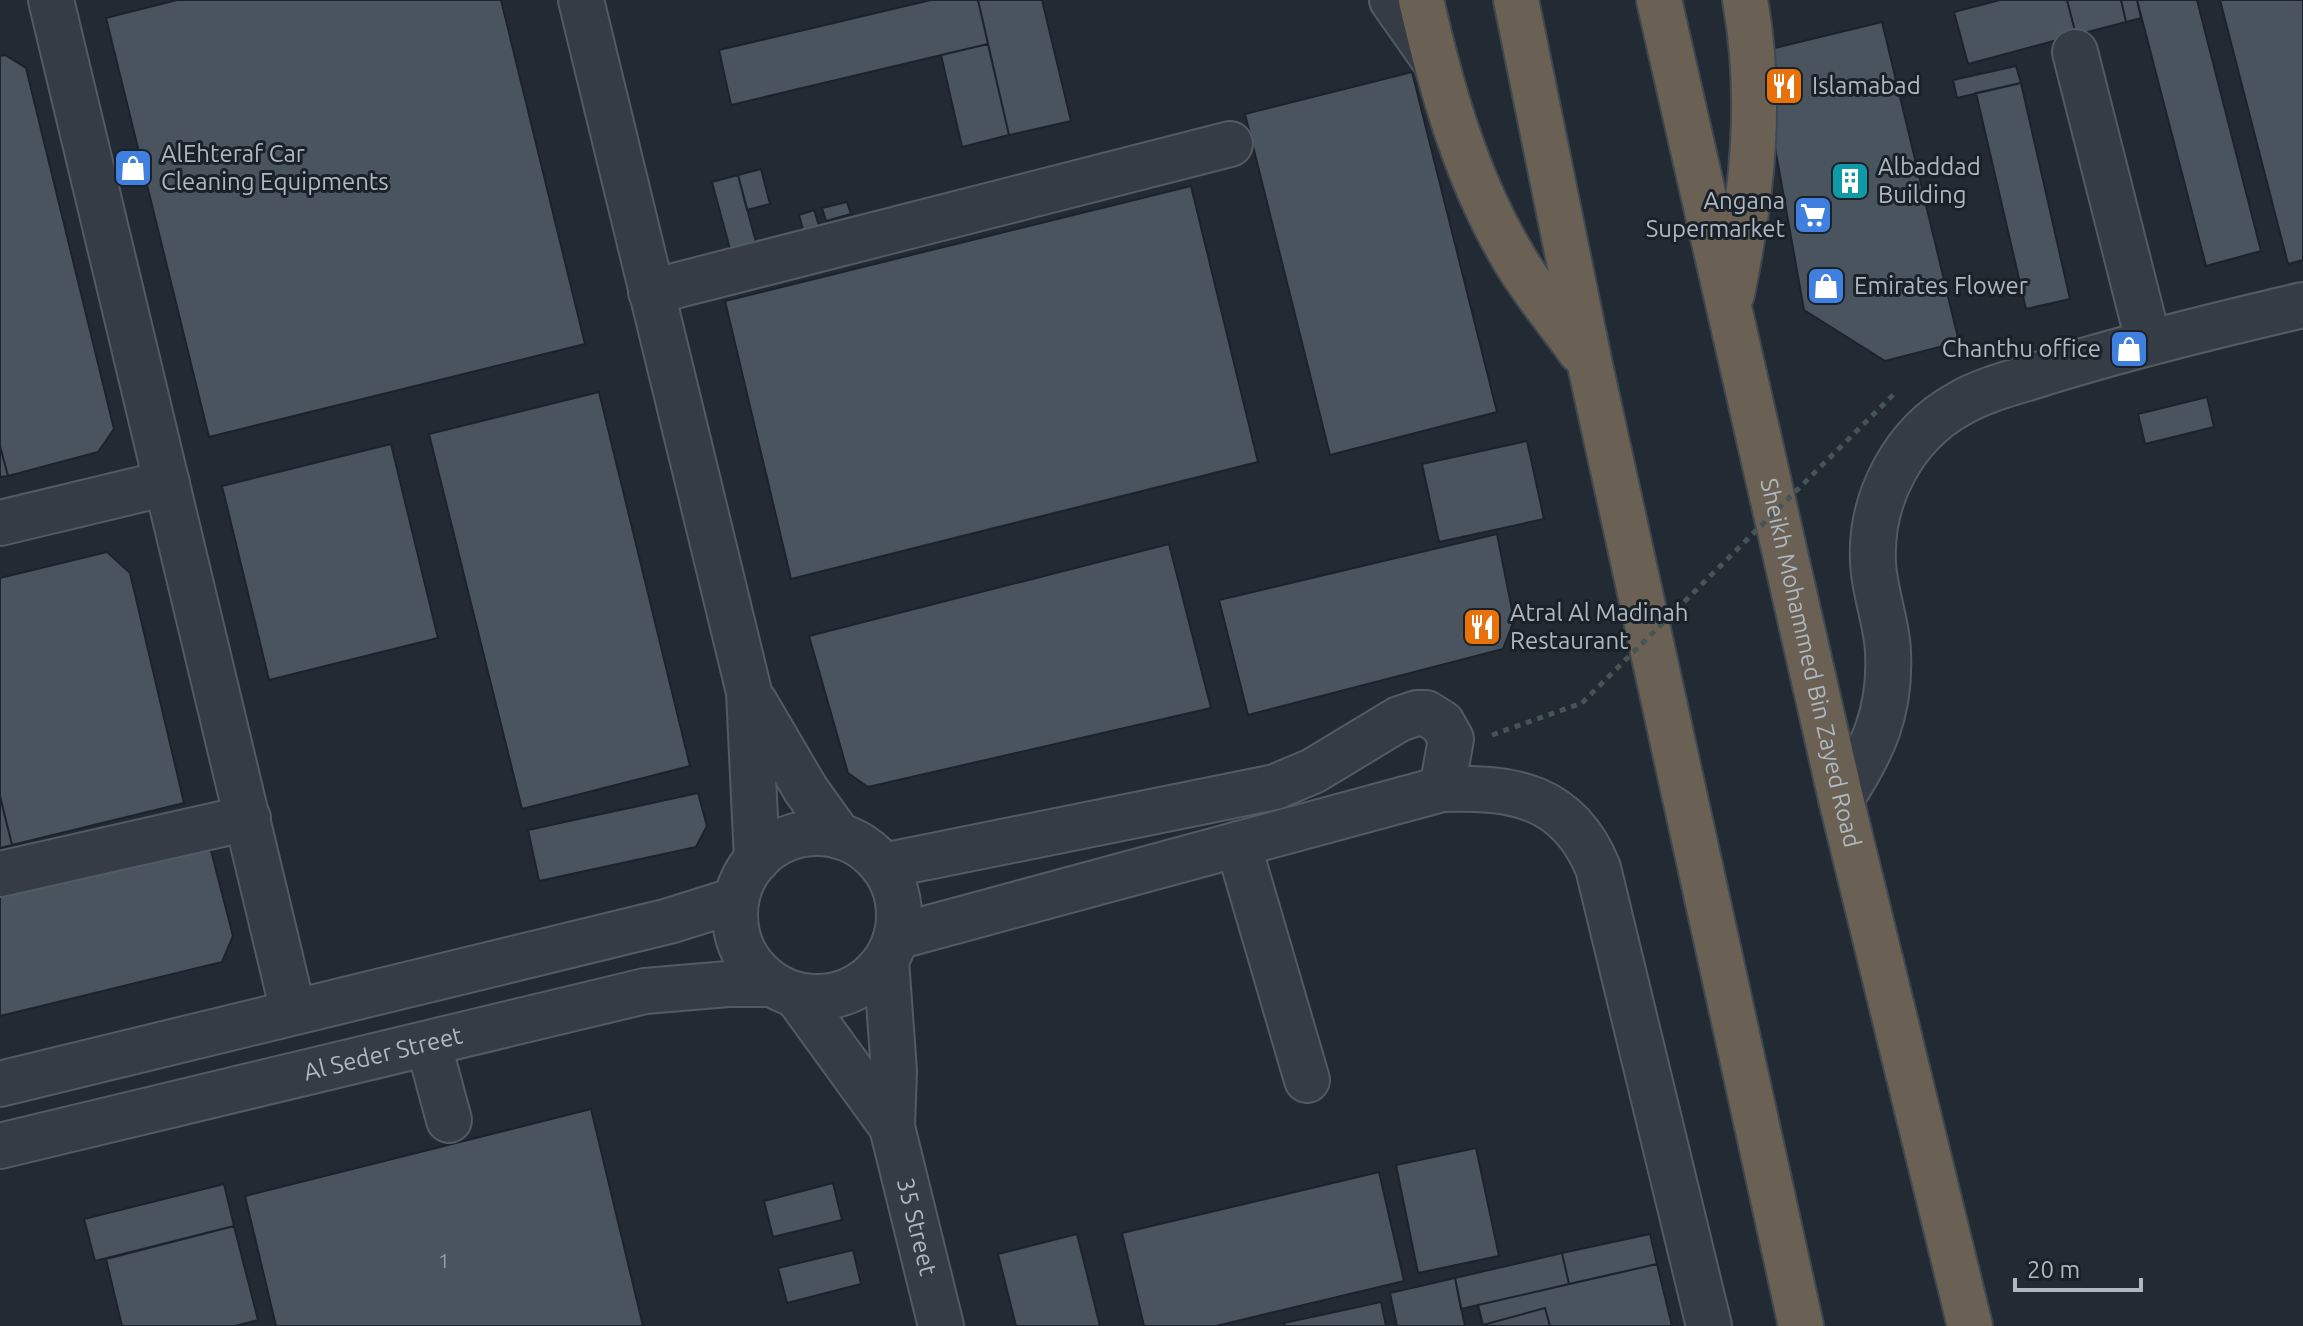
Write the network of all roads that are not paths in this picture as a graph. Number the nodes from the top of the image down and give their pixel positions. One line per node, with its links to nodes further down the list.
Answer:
1 (51, 0): 16 (street)
2 (581, 0): 11 (street)
3 (1392, 0): 9 (street)
4 (1421, 0): 9 (highway)
5 (1516, 0): 15 (highway)
6 (1659, 0): 13 (highway, Sheikh Mohammed Bin Zayed Road)
7 (1745, 0): 13 (highway)
8 (2075, 52): 14 (street)
9 (1435, 61): 15 (highway)
10 (1230, 144): 11 (street)
11 (651, 292): 18 (street)
12 (2303, 305): 14 (street)
13 (1730, 308): 20 (highway, Sheikh Mohammed Bin Zayed Road)
14 (2148, 340): 20 (street)
15 (1590, 365): 39 (highway)
16 (167, 483): 17 (street); 21 (street)
17 (0, 523)
18 (749, 692): 22 (street); 24 (street)
19 (1442, 789): 23 (street); 25 (street); 38 (street)
20 (1841, 799): 40 (highway, Sheikh Mohammed Bin Zayed Road)
21 (248, 818): 26 (street); 30 (street)
22 (839, 836): 24 (street); 25 (street)
23 (1238, 844): 28 (street); 32 (street)
24 (757, 860): 27 (street)
25 (883, 866): 28 (street)
26 (0, 874)
27 (736, 900): 29 (street); 30 (street)
28 (891, 948): 29 (street); 35 (street, 35 Street)
29 (783, 990): 31 (street, Al Seder Street); 35 (street, 35 Street)
30 (293, 1011): 33 (street)
31 (429, 1046): 34 (street); 36 (street, Al Seder Street)
32 (1307, 1080)
33 (0, 1084)
34 (449, 1120)
35 (892, 1127): 37 (street, 35 Street)
36 (0, 1146)
37 (941, 1326)
38 (1709, 1326)
39 (1801, 1326)
40 (1970, 1326)

